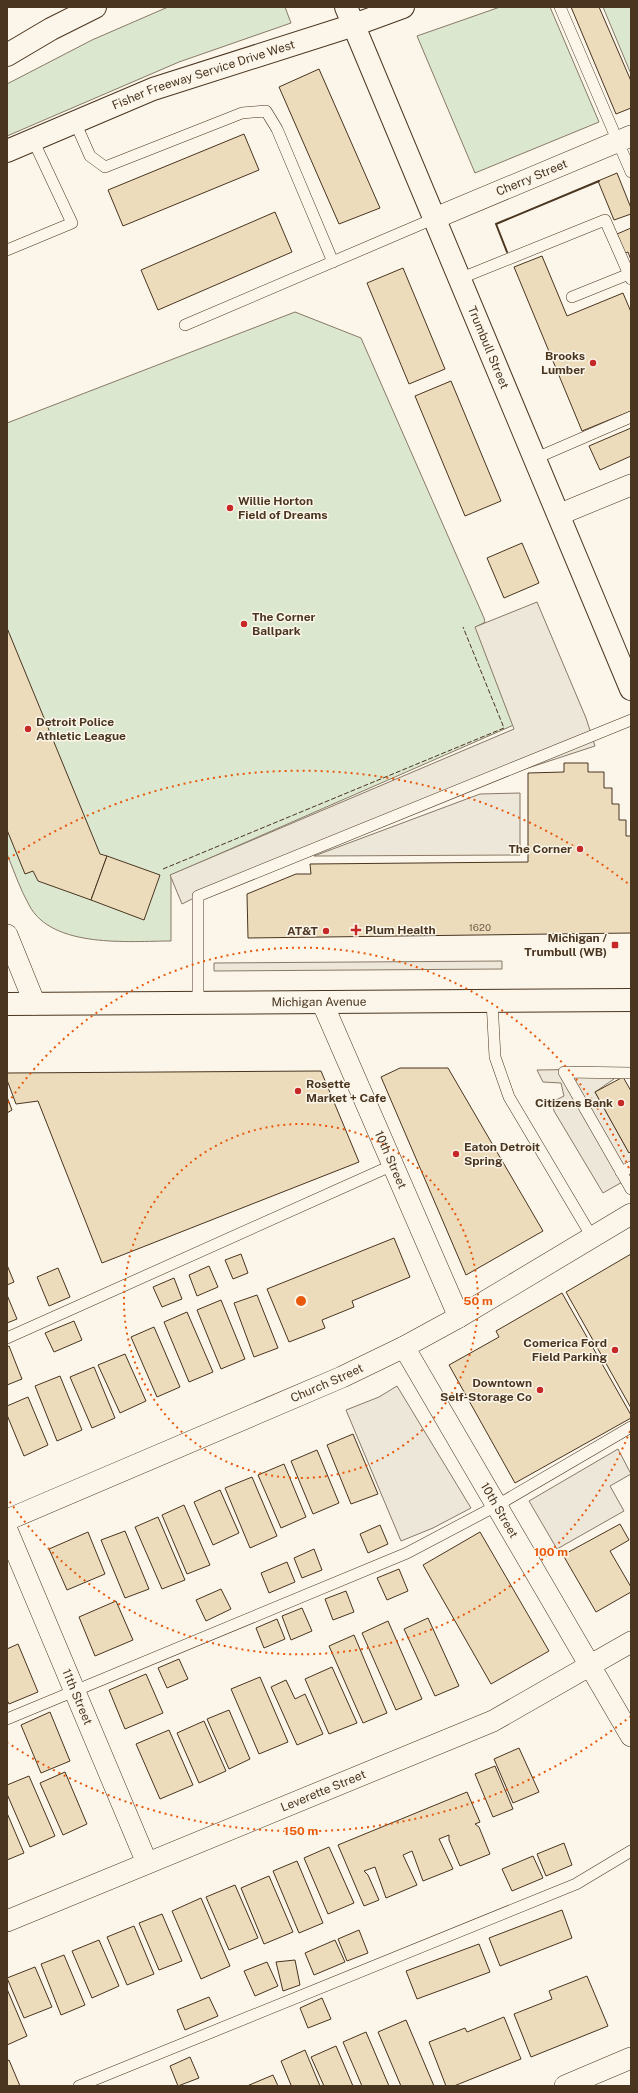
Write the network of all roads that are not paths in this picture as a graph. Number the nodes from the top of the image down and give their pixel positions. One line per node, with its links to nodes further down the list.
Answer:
1 (95, 7): 5 (main road)
2 (403, 7): 4 (main road, Fisher Freeway Service Drive West)
3 (560, 7): 7 (lane)
4 (350, 16): 6 (main road, Fisher Freeway Service Drive West); 11 (main road, Trumbull Street)
5 (7, 55)
6 (75, 122): 8 (main road, Fisher Freeway Service Drive West); 13 (lane)
7 (624, 139): 10 (lane); 11 (street, Cherry Street)
8 (33, 140): 9 (main road, Fisher Freeway Service Drive West); 12 (lane)
9 (7, 151)
10 (631, 172)
11 (433, 219): 13 (lane); 15 (main road, Trumbull Street)
12 (7, 250)
13 (333, 262): 17 (lane)
14 (630, 276): 15 (lane); 16 (lane)
15 (459, 280): 19 (main road, Trumbull Street)
16 (572, 297)
17 (185, 325)
18 (631, 417): 19 (lane)
19 (534, 459): 21 (main road, Trumbull Street)
20 (631, 484): 21 (street)
21 (558, 515): 22 (main road, Trumbull Street)
22 (630, 684)
23 (631, 720): 27 (lane)
24 (7, 935): 30 (street)
25 (631, 1000): 26 (main road, Michigan Avenue)
26 (492, 1001): 28 (main road, Michigan Avenue); 36 (lane)
27 (198, 1002): 28 (main road, Michigan Avenue); 30 (main road, Michigan Avenue)
28 (322, 1002): 32 (street, 10th Street)
29 (7, 1004): 30 (main road, Michigan Avenue)
30 (35, 1004)
31 (631, 1073): 33 (lane)
32 (393, 1164): 37 (street, 10th Street); 38 (lane)
33 (626, 1169): 34 (lane)
34 (631, 1189)
35 (631, 1214): 36 (street, Church Street)
36 (592, 1237): 37 (street, Church Street)
37 (459, 1317): 39 (street, Church Street)
38 (7, 1338)
39 (404, 1347): 41 (street, 10th Street); 42 (street, Church Street)
40 (631, 1427): 41 (lane)
41 (496, 1506): 45 (street, 10th Street); 46 (lane)
42 (7, 1520)
43 (7, 1530): 46 (street, 11th Street)
44 (631, 1642): 45 (street, Leverette Street)
45 (590, 1666): 48 (street, 10th Street); 50 (street, Leverette Street)
46 (75, 1692): 47 (lane); 50 (street, 11th Street)
47 (7, 1720)
48 (631, 1736)
49 (631, 1850): 53 (lane)
50 (147, 1863): 51 (street, Leverette Street)
51 (7, 1920)
52 (631, 2058): 54 (street)
53 (79, 2086)
54 (565, 2086)

